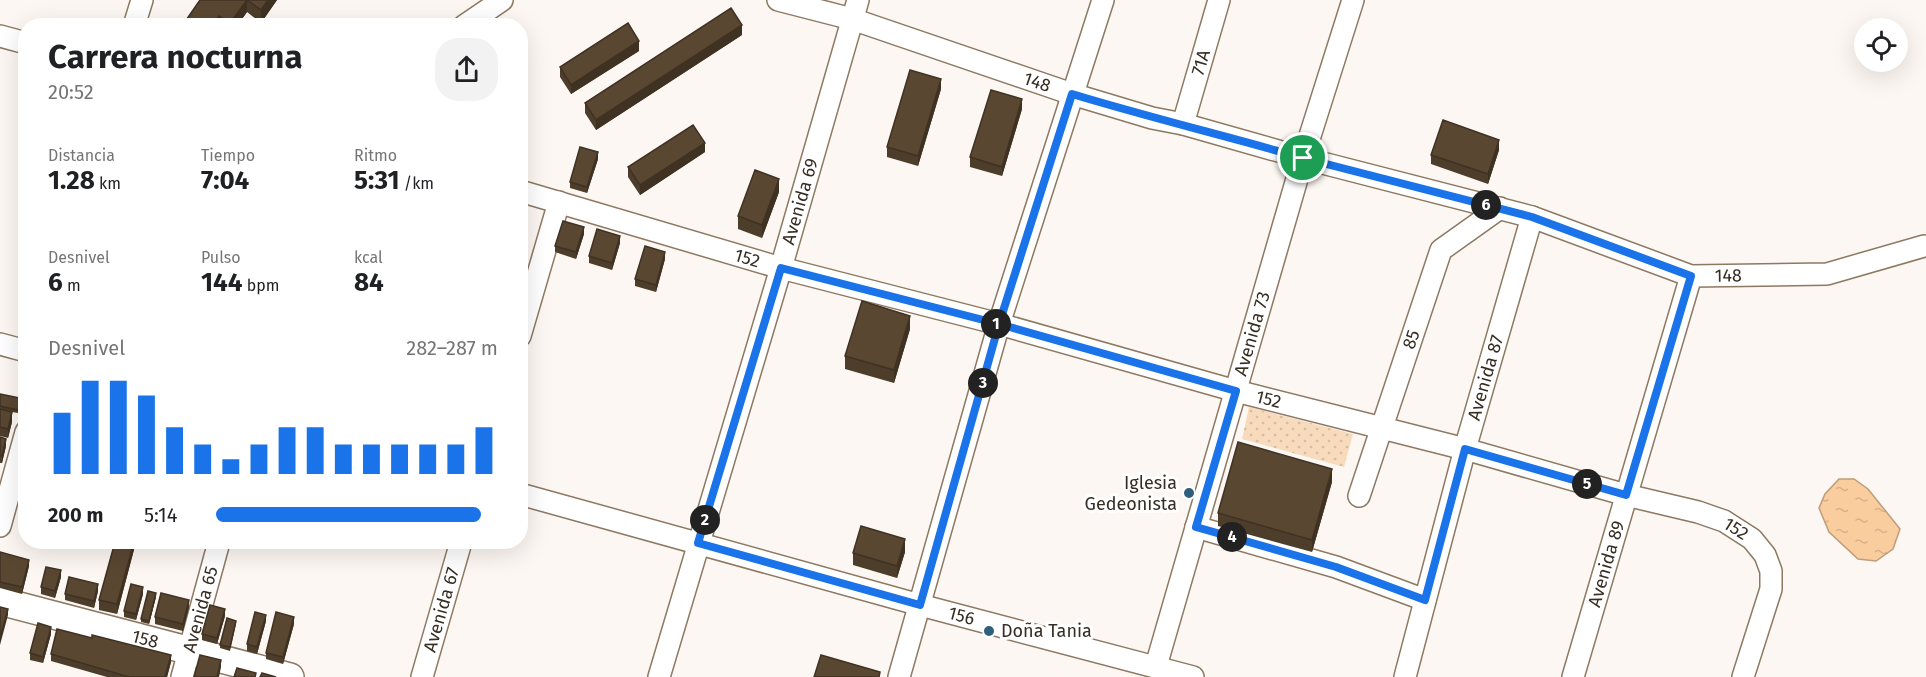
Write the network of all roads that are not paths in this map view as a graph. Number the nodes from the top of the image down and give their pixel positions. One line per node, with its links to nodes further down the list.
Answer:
1 (142, 0): 8 (street)
2 (502, 0): 9 (street)
3 (778, 0): 7 (street, 148)
4 (1103, 0): 12 (street)
5 (1219, 0): 13 (street, 71A)
6 (1353, 0): 14 (street, Avenida 73)
7 (855, 9): 12 (street, 148); 20 (street, Avenida 69)
8 (136, 18)
9 (476, 18)
10 (0, 36): 11 (street)
11 (18, 42)
12 (1072, 94): 13 (street, 148); 23 (street)
13 (1183, 124): 14 (street, 148)
14 (1303, 158): 17 (street, 148); 26 (street, Avenida 73)
15 (528, 193): 16 (street, 152)
16 (559, 202): 20 (street, 152); 22 (street)
17 (1500, 208): 18 (street, 148); 27 (street, 85)
18 (1532, 217): 21 (street, 148); 28 (street, Avenida 87)
19 (1924, 246): 21 (street, 148)
20 (781, 268): 23 (street, 152); 35 (street, Avenida 69)
21 (1691, 276): 30 (street, Avenida 89)
22 (528, 309)
23 (999, 324): 26 (street, 152); 40 (street)
24 (0, 344): 25 (street)
25 (18, 349)
26 (1236, 391): 27 (street, 152); 34 (street, Avenida 73)
27 (1381, 429): 28 (street, 152); 32 (street, 85)
28 (1465, 449): 30 (street, 152); 38 (street, Avenida 87)
29 (18, 461): 33 (street)
30 (1626, 495): 50 (street, Avenida 89); 51 (street, 152)
31 (528, 496): 35 (street, 156)
32 (1359, 496)
33 (0, 526)
34 (1196, 527): 38 (street); 42 (street, Avenida 73)
35 (698, 543): 40 (street, 156); 46 (street, Avenida 69)
36 (217, 549): 41 (street, Avenida 65)
37 (459, 549): 45 (street, Avenida 67)
38 (1425, 600): 49 (street, Avenida 87)
39 (0, 601): 41 (main road, 158)
40 (920, 605): 42 (street, 156); 47 (street)
41 (189, 651): 43 (street, Avenida 65); 44 (main road, 158)
42 (1156, 666): 48 (street, 156)
43 (182, 677)
44 (290, 677)
45 (422, 677)
46 (658, 677)
47 (899, 677)
48 (1193, 677)
49 (1405, 677)
50 (1573, 677)
51 (1743, 677)

